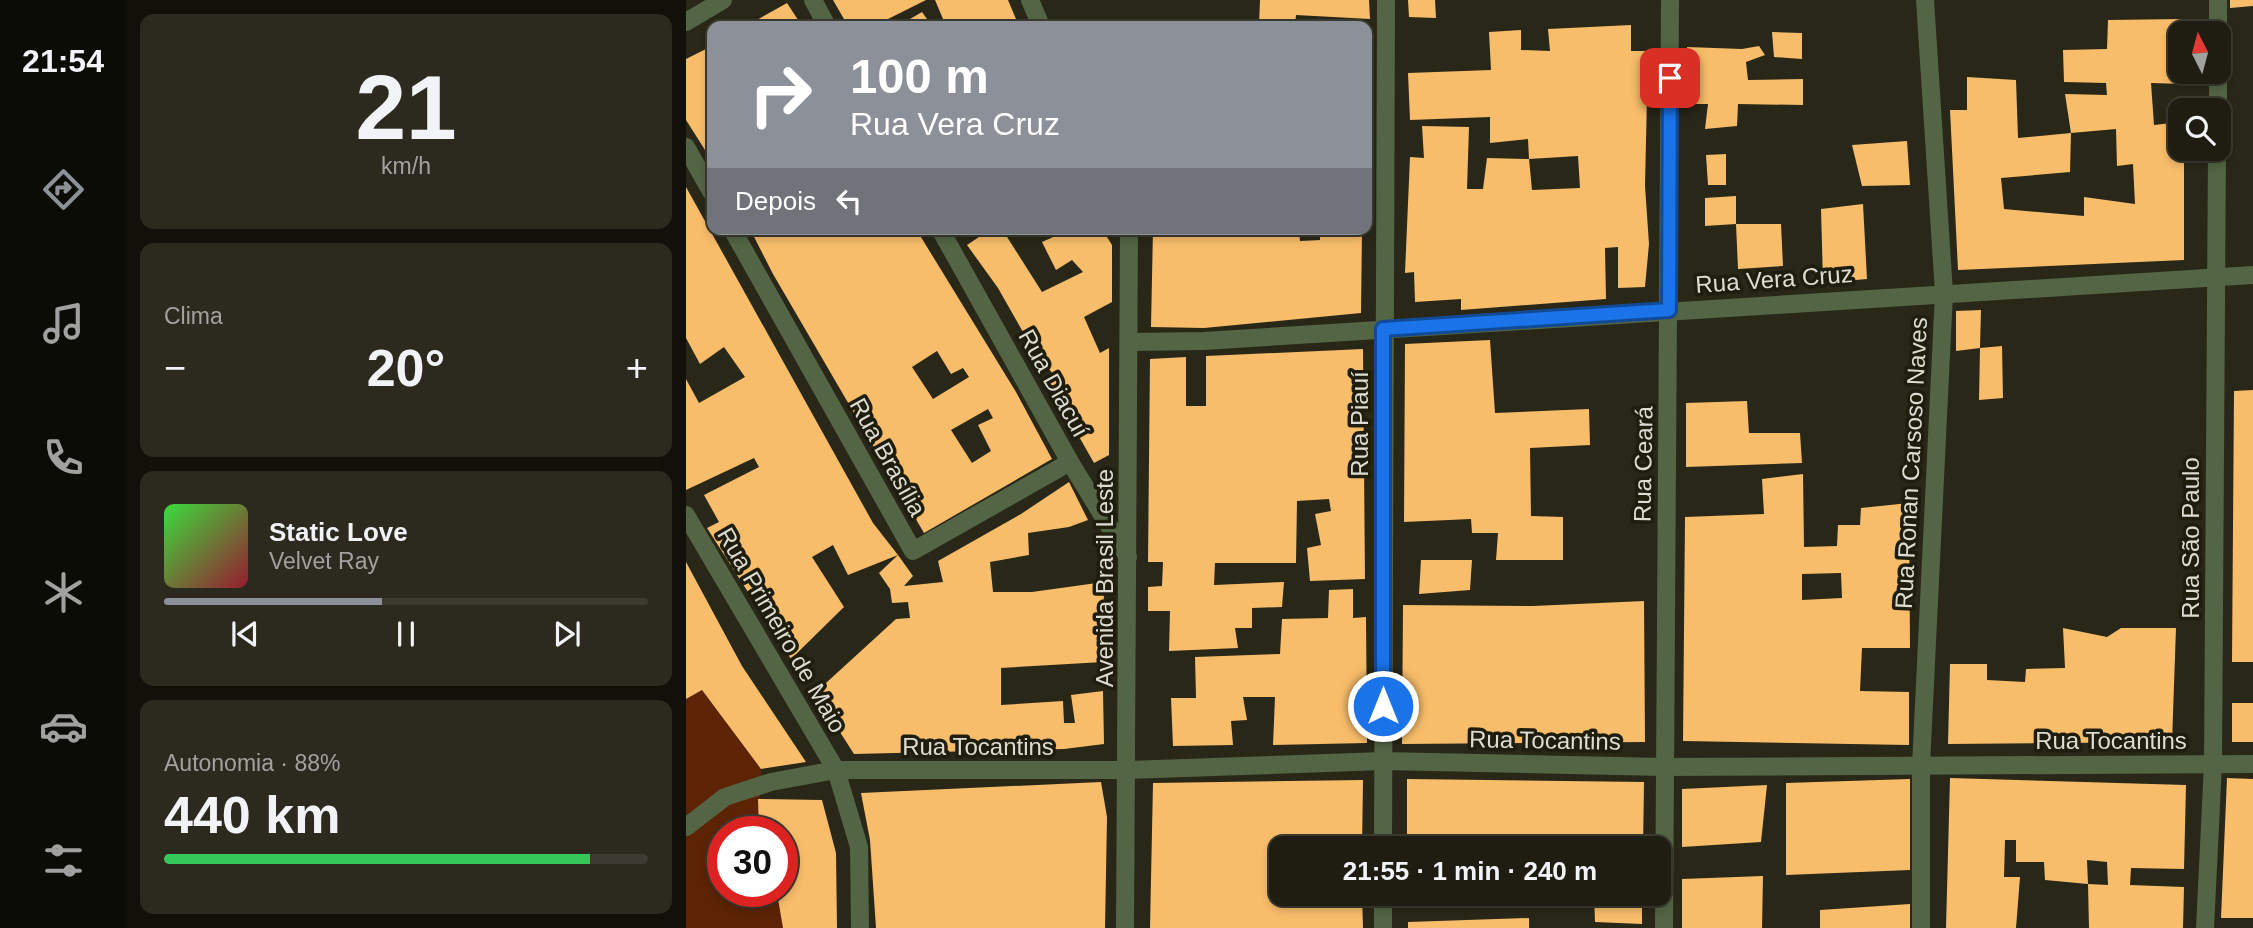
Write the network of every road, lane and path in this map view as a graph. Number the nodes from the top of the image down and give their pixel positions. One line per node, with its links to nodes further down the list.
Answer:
1 (813, 0): 8 (street)
2 (1030, 0): 9 (street)
3 (1386, 0): 22 (street, Rua Piauí)
4 (1670, 0): 21 (street, Rua Ceará)
5 (1926, 0): 20 (street, Rua Ronan Carsoso Naves)
6 (2218, 0): 10 (street)
7 (716, 2): 11 (street)
8 (824, 21)
9 (1039, 21)
10 (2218, 21)
11 (686, 22)
12 (686, 147): 14 (street)
13 (2217, 161): 19 (street, Rua São Paulo)
14 (707, 185)
15 (735, 235): 24 (street, Rua Brasília)
16 (943, 235): 24 (street, Rua Diacuí)
17 (1129, 235): 23 (street, Avenida Brasil Leste)
18 (2253, 275): 19 (street, Rua Vera Cruz)
19 (2217, 277): 20 (street, Rua Vera Cruz); 28 (street, Rua São Paulo)
20 (1944, 293): 21 (street, Rua Vera Cruz); 30 (street, Rua Ronan Carsoso Naves)
21 (1669, 310): 22 (street, Rua Vera Cruz); 31 (street, Rua Ceará)
22 (1383, 329): 23 (street, Rua Vera Cruz); 27 (street, Rua Piauí)
23 (1130, 342): 26 (street, Avenida Brasil Leste)
24 (1070, 462): 26 (street, Rua Diacuí)
25 (686, 515): 32 (street, Rua Primeiro de Maio)
26 (1129, 559): 33 (street, Avenida Brasil Leste)
27 (1382, 761): 31 (street, Rua Tocantins); 33 (street, Rua Tocantins); 35 (street, Rua Piauí)
28 (2213, 764): 29 (street, Rua Tocantins); 30 (street, Rua Tocantins); 42 (street, Rua São Paulo)
29 (2253, 764)
30 (1921, 766): 31 (street, Rua Tocantins); 41 (street, Rua Ronan Carsoso Naves)
31 (1664, 767): 40 (street, Rua Ceará)
32 (836, 771): 33 (street, Rua Tocantins); 34 (street, Rua Tocantins); 37 (street, Rua Primeiro de Maio)
33 (1127, 771): 38 (street, Avenida Brasil Leste)
34 (686, 827)
35 (1383, 836)
36 (1382, 906): 39 (street)
37 (860, 928)
38 (1125, 928)
39 (1382, 928)
40 (1664, 928)
41 (1922, 928)
42 (2205, 928)

